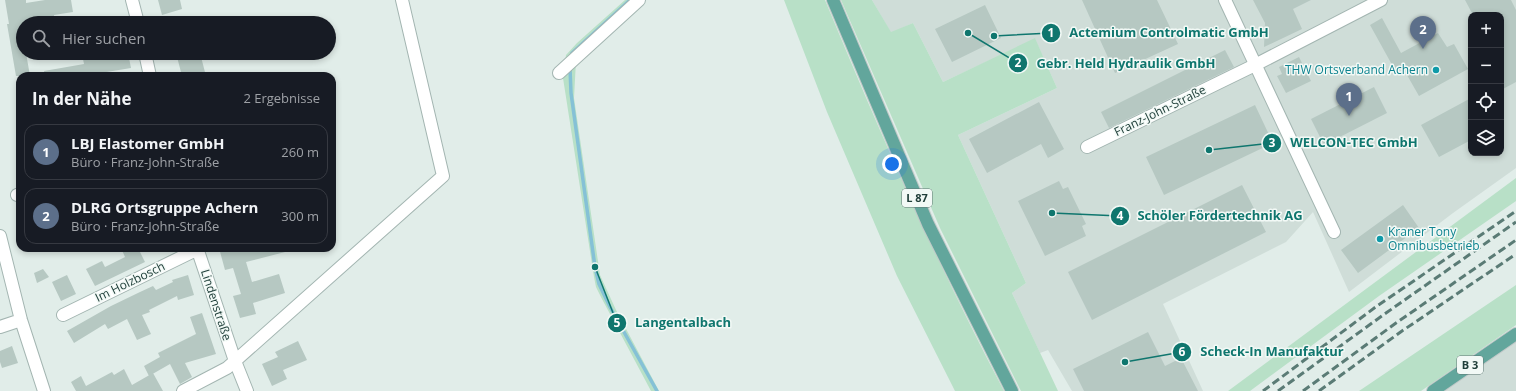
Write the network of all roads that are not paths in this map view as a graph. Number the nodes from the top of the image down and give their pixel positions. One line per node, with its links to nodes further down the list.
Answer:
1 (132, 0): 7 (street)
2 (402, 0): 21 (street, Lindenstraße)
3 (639, 0): 11 (street)
4 (833, 0): 25 (main road, L 87)
5 (1225, 0): 9 (street)
6 (1381, 0): 9 (street, Franz-John-Straße)
7 (136, 16)
8 (147, 60): 10 (street)
9 (1255, 65): 12 (street, Franz-John-Straße); 13 (street)
10 (149, 72)
11 (559, 73)
12 (1087, 147)
13 (1334, 232)
14 (0, 236): 18 (street)
15 (192, 252): 17 (street, Im Holzbosch)
16 (199, 252): 21 (street, Lindenstraße)
17 (63, 315)
18 (20, 320): 19 (street); 22 (street)
19 (0, 327)
20 (1516, 334): 26 (main road, B 3)
21 (235, 361): 23 (street); 24 (street, Lindenstraße)
22 (44, 391)
23 (183, 391)
24 (247, 391)
25 (1012, 391)
26 (1432, 391)

